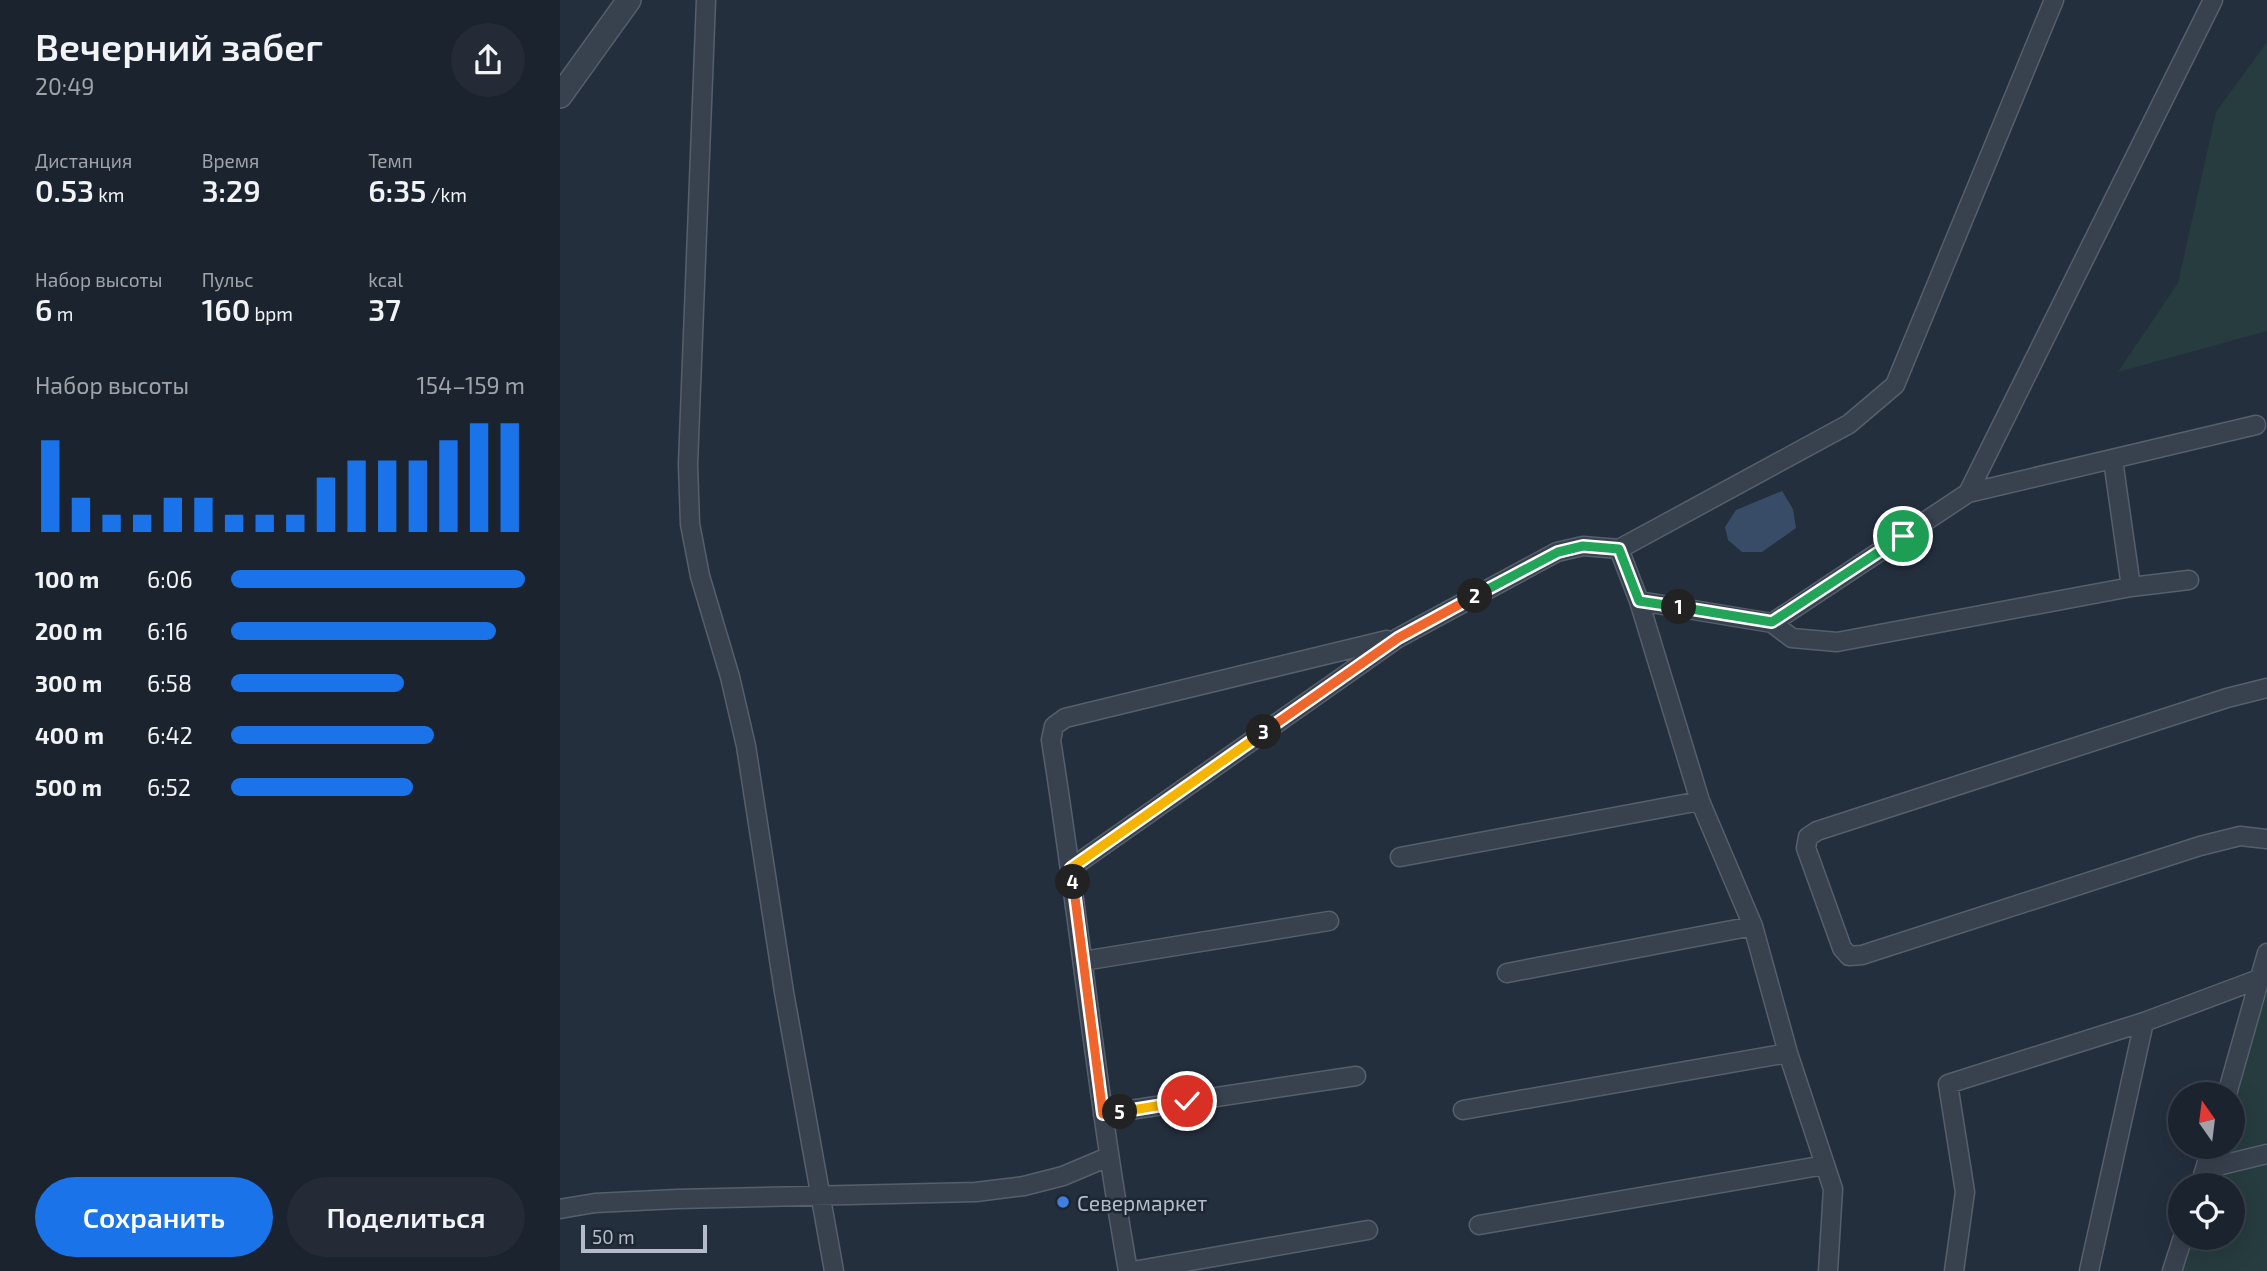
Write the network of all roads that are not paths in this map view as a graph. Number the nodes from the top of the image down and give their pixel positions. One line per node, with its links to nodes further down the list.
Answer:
1 (629, 0): 5 (street)
2 (706, 0): 36 (street)
3 (2054, 0): 9 (street)
4 (2213, 0): 8 (street)
5 (560, 96)
6 (2256, 425): 7 (street)
7 (2113, 460): 8 (street); 11 (street)
8 (1968, 493): 13 (street)
9 (1619, 549): 12 (street); 14 (street)
10 (2189, 580): 11 (street)
11 (2131, 587): 13 (street)
12 (1639, 601): 13 (street); 16 (street)
13 (1772, 622)
14 (1398, 638): 19 (street); 19 (street)
15 (2267, 688): 17 (street)
16 (1700, 801): 18 (street); 21 (street)
17 (2267, 839)
18 (1400, 857)
19 (1071, 868): 23 (street)
20 (1329, 921): 23 (street)
21 (1753, 926): 24 (street); 27 (street)
22 (2267, 954): 25 (street)
23 (1083, 961): 31 (street)
24 (1507, 973)
25 (2264, 977): 26 (street); 29 (street)
26 (2144, 1022): 44 (street); 45 (street)
27 (1788, 1054): 30 (street); 34 (street)
28 (1356, 1076): 31 (street)
29 (2231, 1082)
30 (1463, 1110)
31 (1103, 1114): 33 (street)
32 (2267, 1154): 35 (street)
33 (1108, 1157): 36 (street); 42 (street)
34 (1825, 1165): 38 (street); 43 (street)
35 (2213, 1173)
36 (821, 1197): 37 (street); 41 (street)
37 (560, 1209)
38 (1479, 1225)
39 (1368, 1230): 42 (street)
40 (2179, 1250): 46 (street)
41 (834, 1271)
42 (1130, 1271)
43 (1828, 1271)
44 (1954, 1271)
45 (2089, 1271)
46 (2172, 1271)

